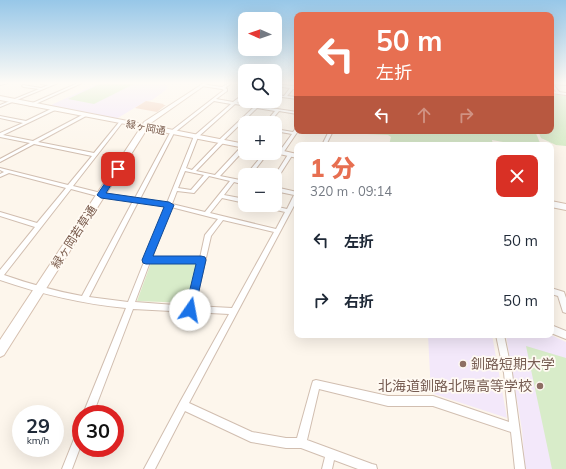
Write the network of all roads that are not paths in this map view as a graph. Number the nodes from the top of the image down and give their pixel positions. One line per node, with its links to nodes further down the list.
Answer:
1 (30, 105): 7 (street, 緑ヶ岡通)
2 (173, 105): 15 (street, 緑ヶ岡若草通)
3 (207, 105): 17 (street)
4 (232, 105): 20 (street)
5 (257, 108): 21 (street)
6 (268, 108): 8 (street)
7 (54, 109): 10 (street, 緑ヶ岡通); 13 (street)
8 (278, 110): 9 (street); 11 (street)
9 (294, 113)
10 (85, 115): 14 (street, 緑ヶ岡通); 22 (street)
11 (273, 116)
12 (0, 117): 13 (street)
13 (26, 122): 19 (street)
14 (121, 122): 15 (street, 緑ヶ岡通); 28 (street)
15 (144, 126): 17 (street, 緑ヶ岡通); 46 (street, 緑ヶ岡若草通)
16 (282, 131): 18 (street)
17 (172, 132): 20 (street, 緑ヶ岡通); 50 (street)
18 (294, 134): 24 (street)
19 (0, 136): 22 (street)
20 (196, 136): 21 (street, 緑ヶ岡通); 33 (street)
21 (221, 141): 23 (street, 緑ヶ岡通); 36 (street)
22 (32, 143): 28 (street); 30 (street)
23 (238, 145)
24 (282, 148)
25 (282, 153): 27 (street)
26 (238, 154): 39 (street)
27 (294, 155): 34 (street)
28 (95, 156): 42 (street)
29 (260, 160): 31 (street)
30 (0, 161)
31 (254, 168)
32 (0, 169): 35 (street)
33 (183, 169): 36 (street); 43 (street)
34 (282, 170)
35 (9, 171): 38 (street); 42 (street)
36 (193, 171): 37 (street)
37 (208, 174): 39 (street); 43 (street)
38 (0, 176)
39 (217, 176): 40 (street)
40 (233, 180): 41 (street); 47 (street)
41 (238, 180)
42 (69, 188): 46 (street); 59 (street)
43 (175, 189): 51 (street)
44 (282, 191): 45 (street)
45 (294, 193)
46 (101, 195): 50 (street); 64 (street, 緑ヶ岡若草通)
47 (221, 196): 48 (street); 57 (street)
48 (238, 200)
49 (294, 200): 55 (street)
50 (136, 201): 51 (street); 66 (street)
51 (169, 205): 57 (street); 61 (street)
52 (554, 205): 53 (street)
53 (566, 207)
54 (282, 210): 55 (street)
55 (288, 211): 60 (street)
56 (0, 214): 59 (street)
57 (206, 214): 58 (street)
58 (222, 218): 60 (street); 62 (street)
59 (39, 226): 63 (street)
60 (277, 231): 70 (street)
61 (146, 260): 62 (street); 67 (street)
62 (201, 260): 68 (street)
63 (0, 276): 64 (street)
64 (39, 291): 66 (street); 74 (street, 緑ヶ岡若草通)
65 (554, 292): 69 (street)
66 (85, 298): 67 (street)
67 (130, 306): 68 (street); 75 (street)
68 (190, 310): 70 (street)
69 (566, 310)
70 (234, 311): 76 (street)
71 (554, 330): 72 (street)
72 (566, 335)
73 (501, 338): 77 (street)
74 (0, 351)
75 (92, 405)
76 (183, 405): 78 (street); 82 (street)
77 (515, 429): 78 (street); 85 (street)
78 (301, 443): 79 (street)
79 (331, 454): 83 (street); 84 (street)
80 (72, 456): 81 (street)
81 (67, 469)
82 (149, 469)
83 (327, 469)
84 (372, 469)
85 (520, 469)

